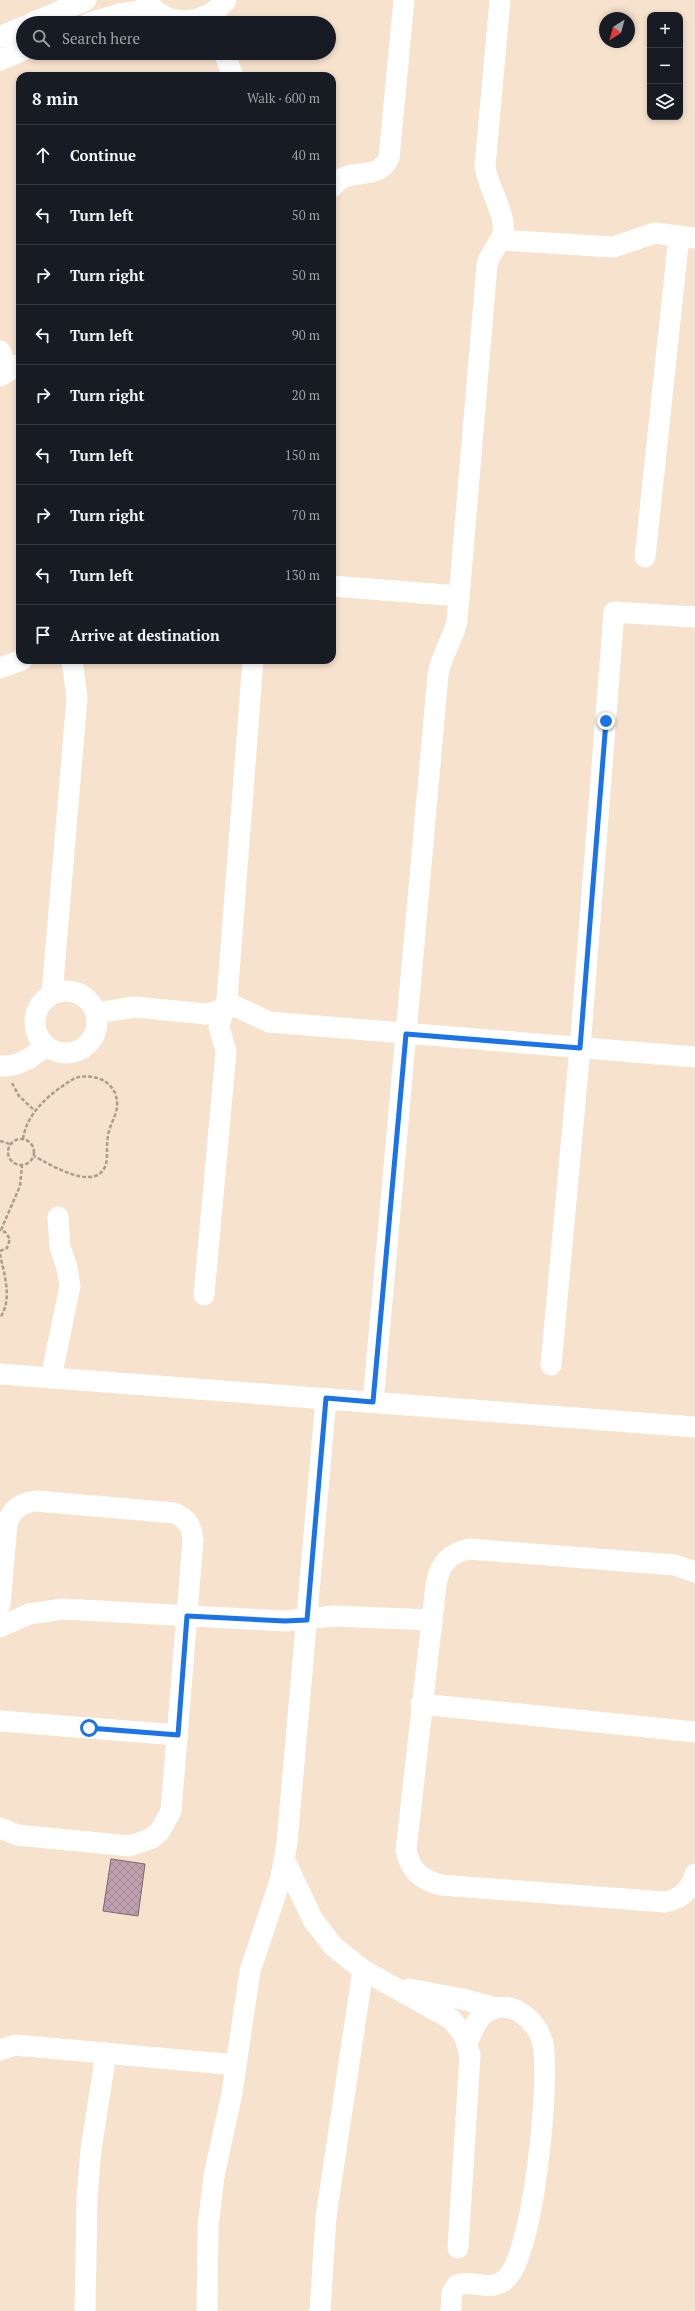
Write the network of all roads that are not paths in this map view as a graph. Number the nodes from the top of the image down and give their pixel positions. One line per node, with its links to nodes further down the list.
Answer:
1 (86, 0): 6 (street)
2 (226, 0): 9 (street)
3 (404, 0): 16 (street)
4 (500, 0): 18 (street)
5 (150, 5): 7 (street); 8 (street)
6 (48, 16)
7 (112, 16)
8 (167, 16)
9 (213, 16)
10 (16, 30): 11 (street)
11 (0, 37)
12 (16, 53): 13 (street)
13 (0, 60)
14 (227, 60): 15 (street)
15 (231, 72)
16 (336, 184)
17 (687, 237): 18 (street); 19 (street)
18 (500, 240): 21 (street)
19 (645, 557)
20 (336, 586): 21 (street)
21 (459, 596): 30 (street)
22 (695, 617): 32 (street)
23 (16, 662): 26 (street)
24 (73, 664): 27 (street)
25 (253, 664): 28 (street)
26 (0, 668)
27 (52, 994): 29 (street); 31 (street)
28 (225, 1008): 29 (street); 30 (street); 36 (street)
29 (96, 1013): 31 (street)
30 (406, 1034): 32 (street); 41 (street)
31 (45, 1044): 34 (street)
32 (580, 1048): 33 (street); 37 (street)
33 (695, 1057)
34 (3, 1066)
35 (58, 1217): 39 (street)
36 (204, 1296)
37 (551, 1365)
38 (0, 1374): 39 (street)
39 (52, 1378): 40 (street)
40 (326, 1398): 41 (street); 46 (street)
41 (373, 1402): 42 (street)
42 (695, 1427)
43 (695, 1572): 47 (street)
44 (0, 1605): 45 (street)
45 (187, 1616): 46 (street); 48 (street); 52 (street)
46 (307, 1620): 47 (street); 54 (street)
47 (431, 1620): 49 (street)
48 (0, 1627)
49 (421, 1704): 51 (street); 55 (street)
50 (0, 1721): 52 (street)
51 (695, 1732)
52 (178, 1735): 53 (street)
53 (0, 1828)
54 (285, 1861): 56 (street); 62 (street)
55 (695, 1874)
56 (363, 1970): 57 (street); 66 (street)
57 (393, 1987): 58 (street); 59 (street)
58 (496, 2008): 59 (street); 67 (street)
59 (467, 2043): 63 (street)
60 (0, 2050): 61 (street)
61 (106, 2053): 62 (street); 64 (street)
62 (236, 2065): 65 (street)
63 (458, 2248)
64 (85, 2311)
65 (207, 2311)
66 (320, 2311)
67 (451, 2311)

